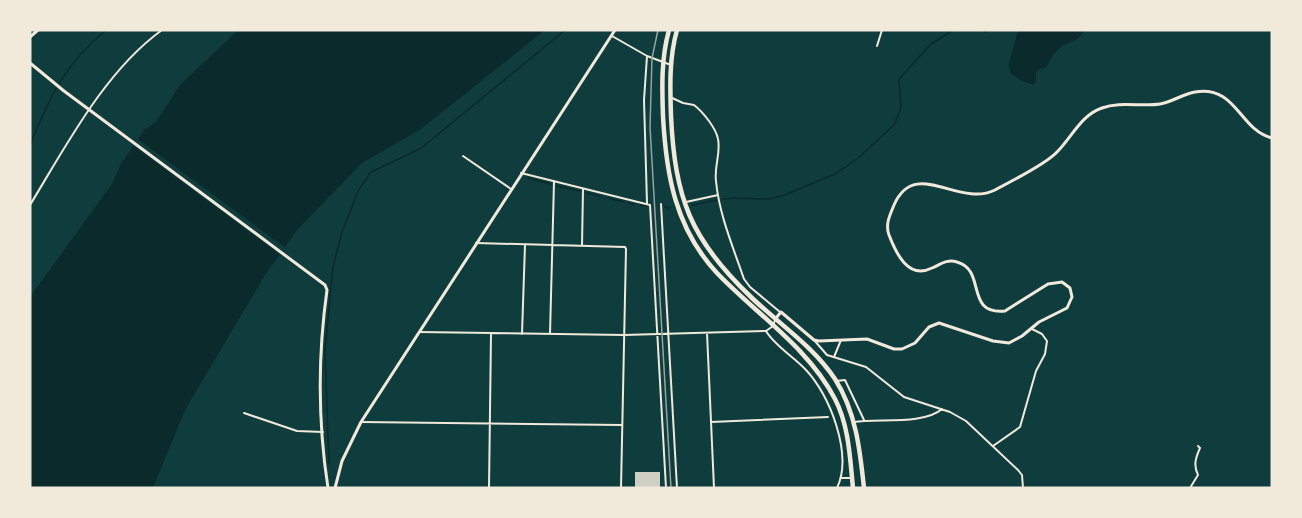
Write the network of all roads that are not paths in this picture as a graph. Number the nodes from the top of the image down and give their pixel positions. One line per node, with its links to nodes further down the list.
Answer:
1 (38, 30): 8 (street)
2 (162, 30): 15 (street)
3 (615, 30): 7 (street)
4 (669, 30): 12 (highway)
5 (677, 30): 13 (highway)
6 (882, 30): 9 (street)
7 (611, 36): 10 (street); 18 (street)
8 (30, 37)
9 (878, 46)
10 (647, 56): 12 (street); 24 (street)
11 (30, 63): 15 (street)
12 (663, 63): 13 (street); 35 (highway)
13 (671, 65): 14 (highway)
14 (670, 97): 22 (street); 23 (highway)
15 (91, 111): 26 (street); 63 (street)
16 (1272, 138): 36 (street)
17 (463, 156): 20 (street)
18 (521, 173): 19 (street); 20 (street)
19 (554, 182): 21 (street); 29 (street)
20 (511, 189): 27 (street)
21 (583, 189): 24 (street); 30 (street)
22 (718, 195): 23 (street); 31 (street)
23 (683, 202): 32 (highway)
24 (648, 203): 43 (street)
25 (661, 204): 44 (street)
26 (30, 205)
27 (476, 243): 28 (street); 38 (street)
28 (525, 245): 29 (street); 41 (street)
29 (551, 246): 30 (street); 42 (street)
30 (582, 246): 45 (street)
31 (744, 279): 32 (street); 33 (street)
32 (737, 282): 34 (highway)
33 (781, 312): 34 (street); 46 (street)
34 (776, 318): 35 (street); 49 (highway)
35 (773, 326): 37 (street); 58 (highway)
36 (1030, 329): 47 (street); 64 (street)
37 (766, 331): 39 (street); 61 (street)
38 (419, 332): 40 (street); 56 (street)
39 (707, 333): 44 (street); 57 (street)
40 (491, 334): 41 (street); 60 (street)
41 (522, 334): 42 (street)
42 (550, 334): 45 (street)
43 (658, 334): 44 (street); 45 (street); 72 (street)
44 (669, 334): 73 (street)
45 (624, 335): 62 (street)
46 (814, 340): 47 (street); 48 (street)
47 (841, 340): 48 (street)
48 (834, 357): 51 (street)
49 (836, 381): 50 (street); 52 (highway)
50 (860, 409): 52 (street); 55 (street)
51 (942, 410): 55 (street); 64 (street)
52 (850, 411): 59 (highway)
53 (244, 412): 63 (street)
54 (828, 417): 57 (street)
55 (864, 420): 59 (street)
56 (360, 422): 60 (street); 69 (street)
57 (711, 422): 74 (street)
58 (844, 422): 61 (street); 67 (highway)
59 (854, 422): 77 (highway)
60 (490, 423): 62 (street); 70 (street)
61 (836, 424): 66 (street)
62 (622, 425): 71 (street)
63 (323, 432): 68 (street)
64 (993, 446): 78 (street)
65 (1198, 446): 79 (street)
66 (841, 478): 67 (street); 75 (street)
67 (852, 478): 76 (highway)
68 (328, 488)
69 (335, 488)
70 (489, 488)
71 (621, 488)
72 (666, 488)
73 (677, 488)
74 (714, 488)
75 (837, 488)
76 (853, 488)
77 (864, 488)
78 (1023, 488)
79 (1190, 488)

